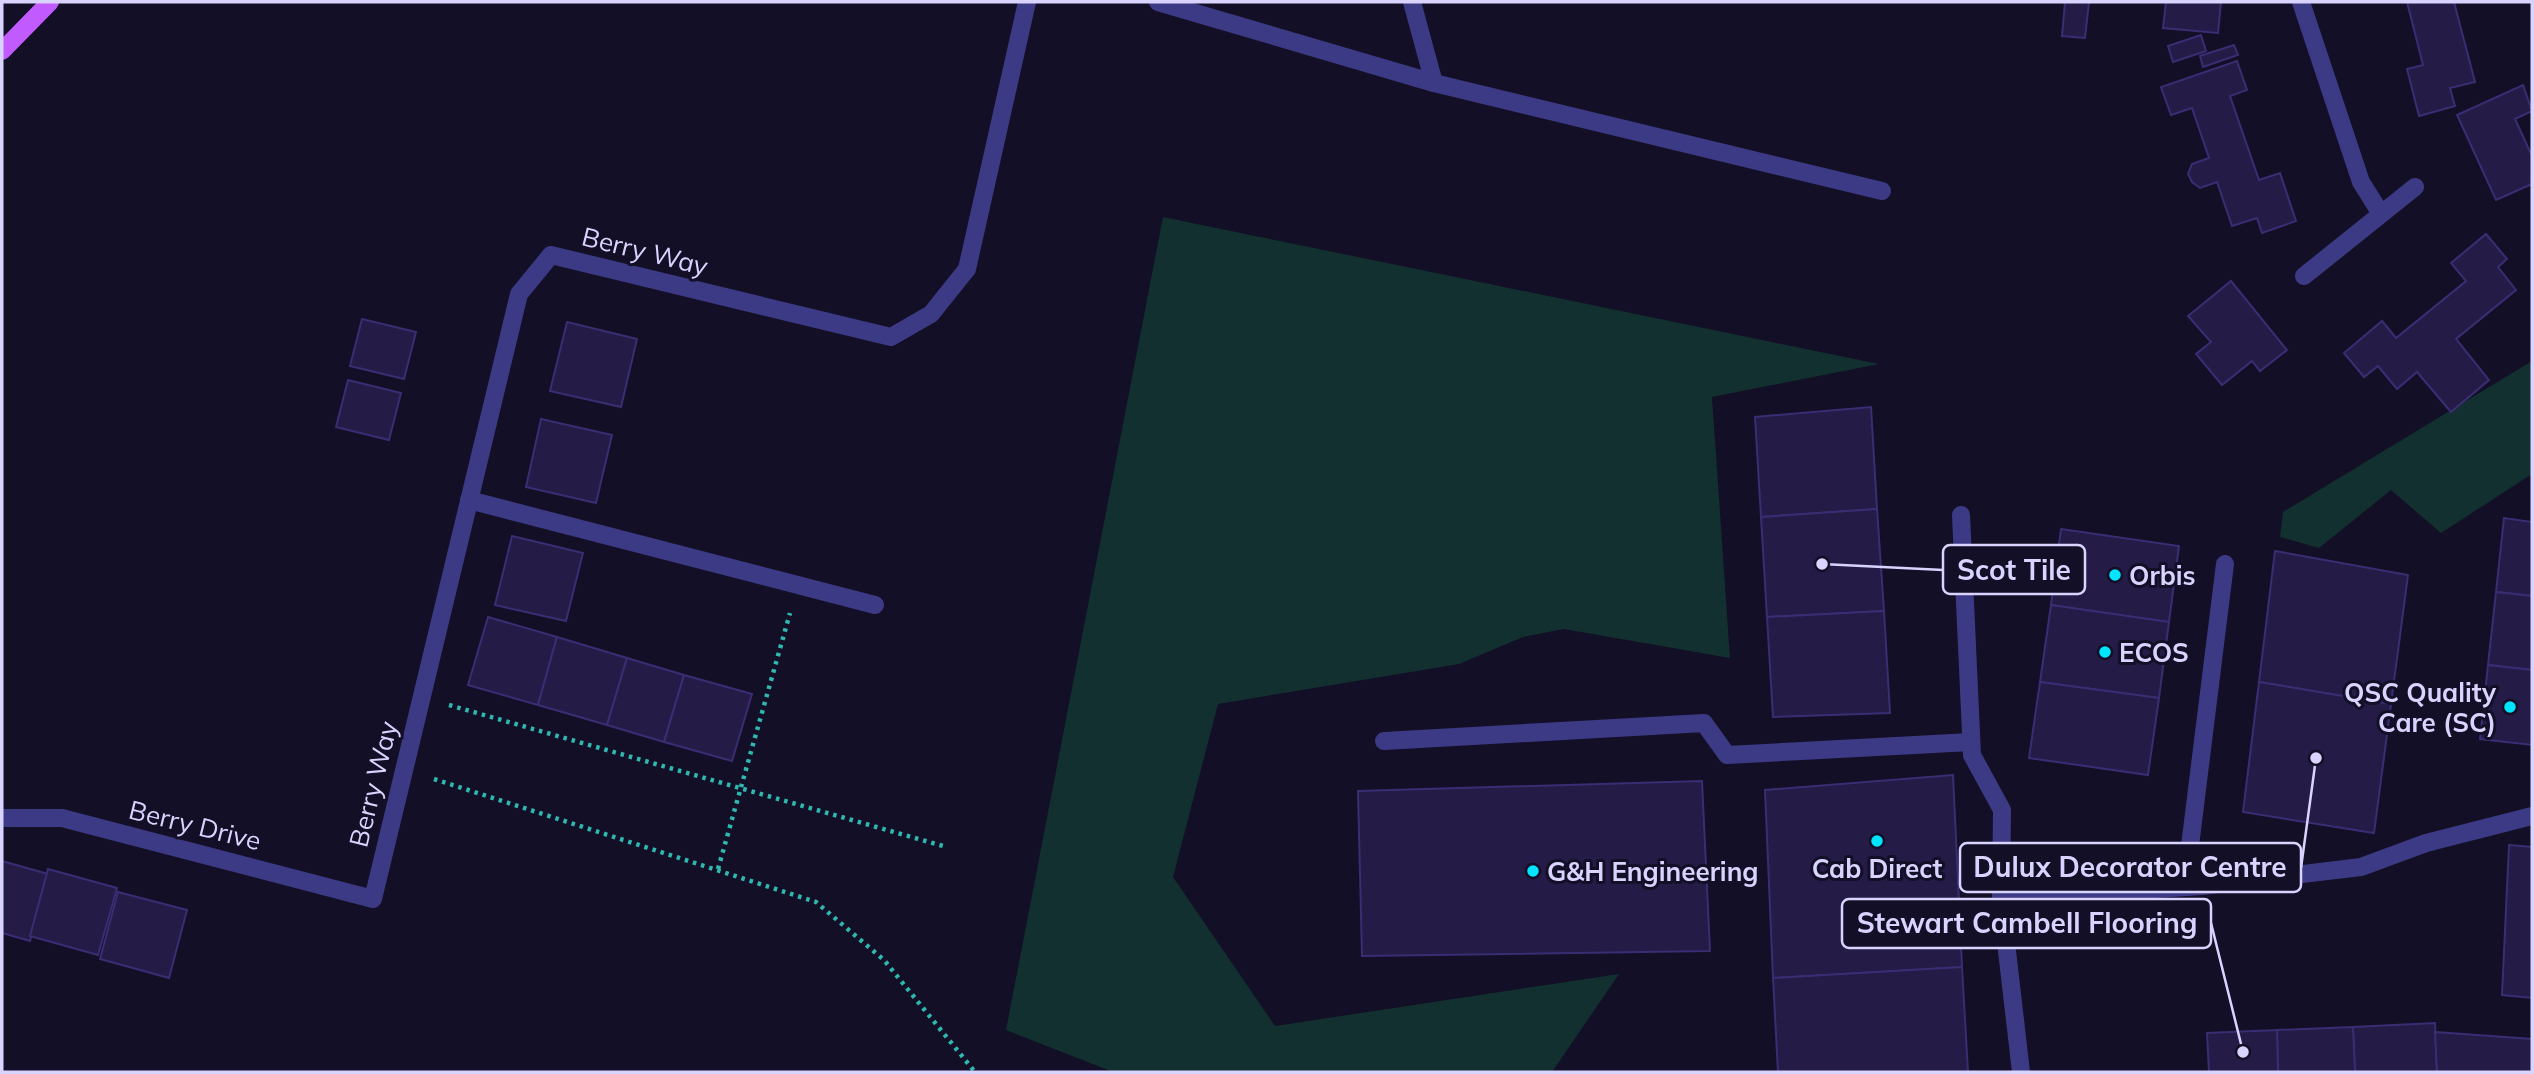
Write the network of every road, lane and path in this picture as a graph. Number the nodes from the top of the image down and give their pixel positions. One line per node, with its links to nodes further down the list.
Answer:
1 (50, 2): 6 (main road)
2 (1027, 2): 12 (street, Berry Way)
3 (1158, 2): 7 (street)
4 (1412, 2): 7 (street)
5 (2301, 2): 10 (street)
6 (2, 51)
7 (1434, 83): 9 (street)
8 (2415, 187): 10 (street)
9 (1882, 191)
10 (2381, 214): 11 (street)
11 (2304, 275)
12 (469, 500): 15 (street); 17 (street, Berry Way)
13 (1961, 515): 19 (street)
14 (2225, 564): 26 (street)
15 (798, 586): 16 (street); 21 (path)
16 (875, 605)
17 (422, 698): 20 (street, Berry Way); 21 (path)
18 (1384, 741): 19 (street)
19 (1971, 742): 28 (street)
20 (403, 769): 25 (path); 27 (street, Berry Way)
21 (740, 788): 24 (path); 25 (path)
22 (2532, 816): 26 (street)
23 (2, 818): 27 (street, Berry Drive)
24 (943, 846)
25 (718, 869): 29 (path)
26 (2185, 886): 28 (street)
27 (373, 899)
28 (2001, 899): 30 (street)
29 (975, 1072)
30 (2021, 1072)

